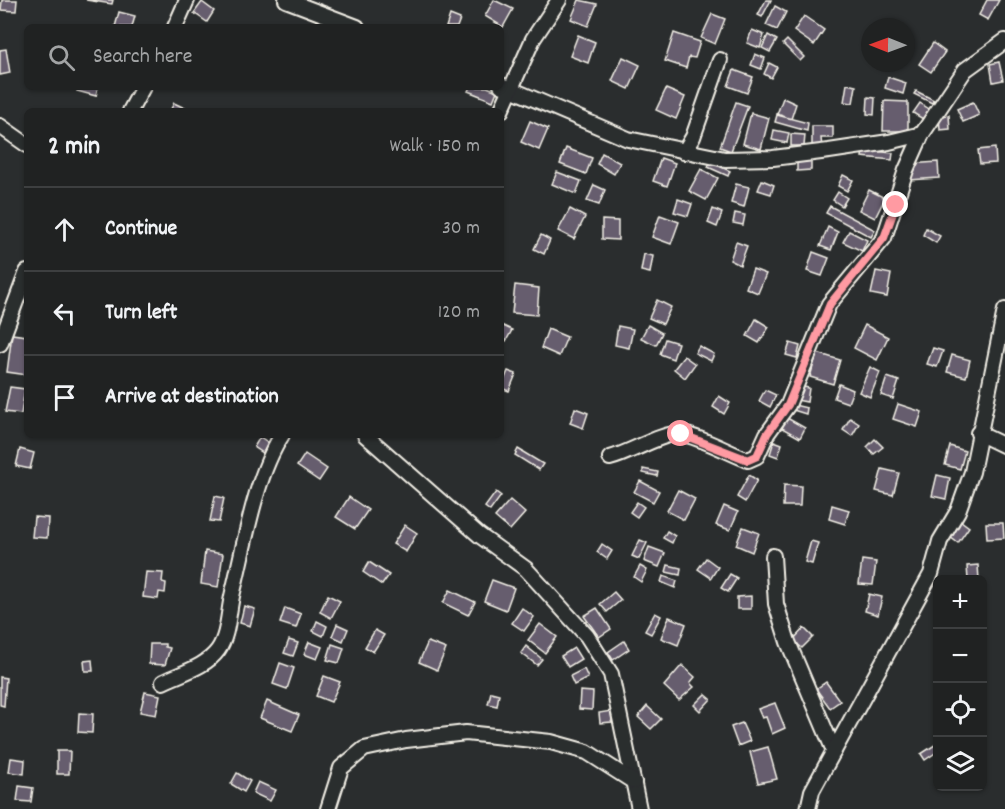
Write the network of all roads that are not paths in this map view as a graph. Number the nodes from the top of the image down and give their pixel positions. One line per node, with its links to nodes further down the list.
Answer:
1 (187, 0): 4 (street)
2 (286, 0): 5 (street)
3 (559, 0): 8 (street)
4 (176, 24)
5 (349, 24)
6 (1005, 41): 13 (street)
7 (720, 60): 15 (street)
8 (507, 87): 11 (street); 15 (street)
9 (141, 90): 10 (street)
10 (132, 108)
11 (502, 108)
12 (0, 126): 14 (street)
13 (922, 134): 15 (street); 23 (street)
14 (24, 143)
15 (684, 152)
16 (24, 280): 18 (street)
17 (1005, 310): 19 (street)
18 (0, 344)
19 (978, 434): 22 (street); 26 (street)
20 (280, 438): 25 (street)
21 (368, 438): 27 (street)
22 (1005, 446)
23 (610, 458)
24 (773, 556): 26 (street)
25 (163, 682)
26 (834, 751): 30 (street)
27 (634, 782): 28 (street); 29 (street)
28 (328, 809)
29 (639, 809)
30 (808, 809)

